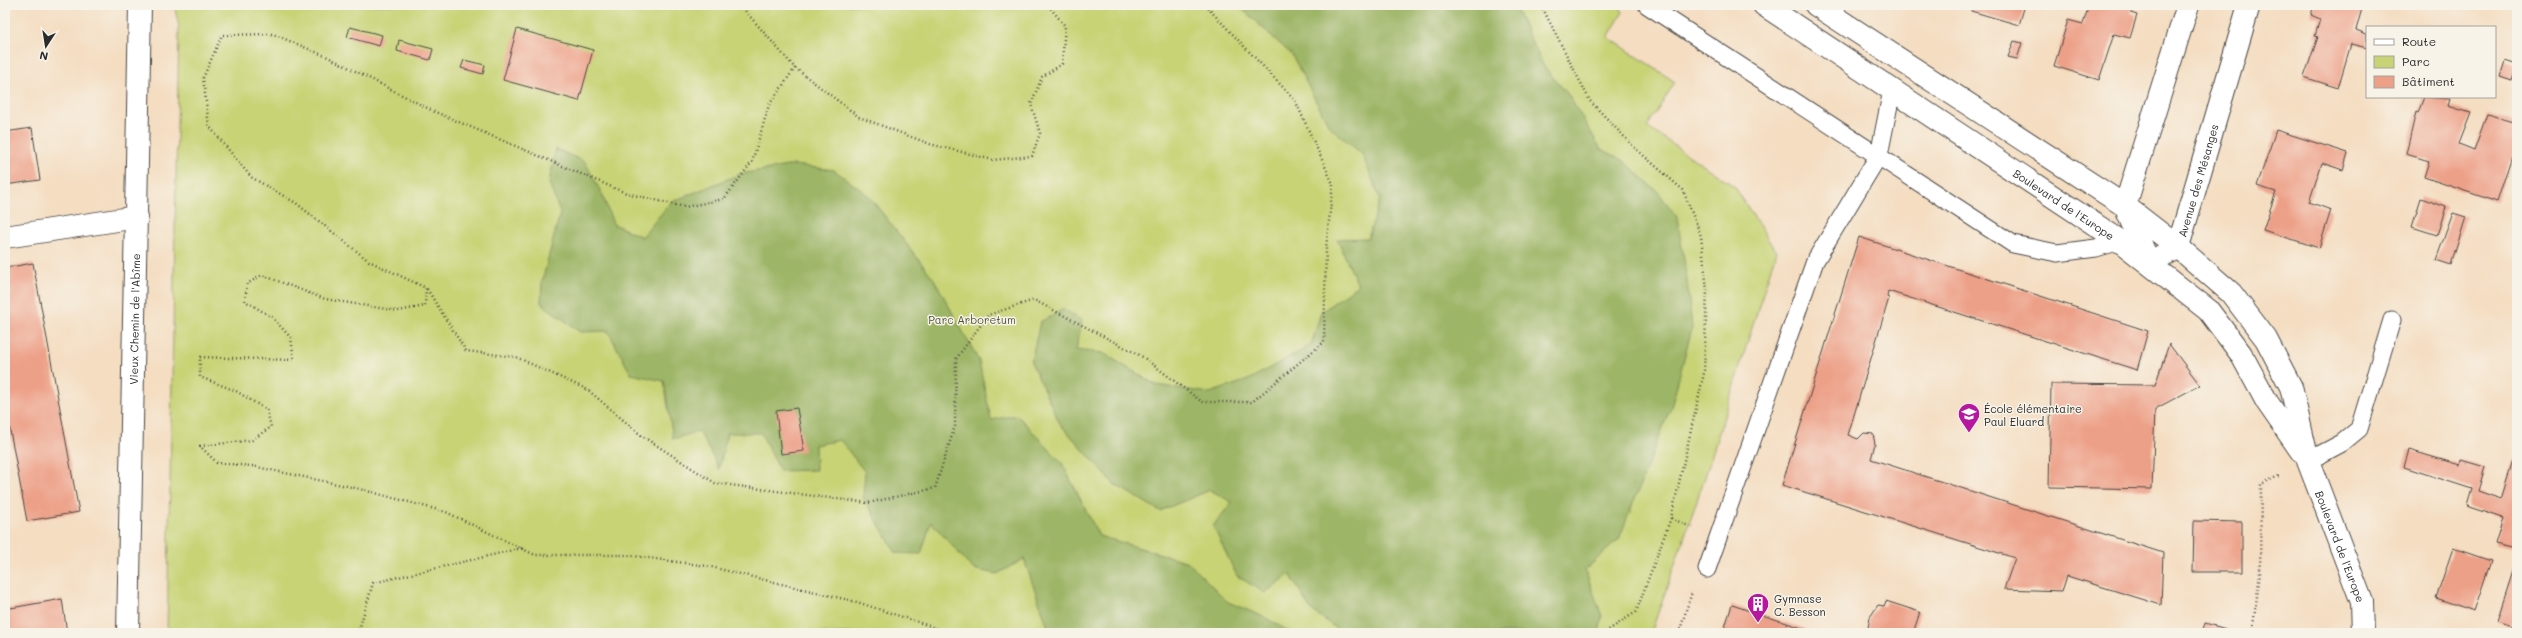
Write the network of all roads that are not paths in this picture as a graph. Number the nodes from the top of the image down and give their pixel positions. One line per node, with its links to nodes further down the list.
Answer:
1 (140, 5): 10 (main road, Vieux Chemin de l'Abîme)
2 (1648, 5): 8 (lane)
3 (1764, 5): 7 (main road, Boulevard de l'Europe)
4 (1816, 5): 9 (main road, Boulevard de l'Europe)
5 (2188, 5): 9 (main road)
6 (2249, 5): 13 (main road, Avenue des Mésanges)
7 (1892, 90): 8 (lane); 12 (main road, Boulevard de l'Europe)
8 (1879, 155): 12 (lane); 17 (lane)
9 (2125, 206): 13 (main road, Boulevard de l'Europe); 14 (main road)
10 (137, 217): 11 (main road); 18 (main road, Vieux Chemin de l'Abîme)
11 (5, 237)
12 (2120, 240): 14 (main road, Boulevard de l'Europe)
13 (2178, 247): 14 (main road, Avenue des Mésanges); 16 (main road, Boulevard de l'Europe)
14 (2149, 263): 16 (main road, Boulevard de l'Europe)
15 (2392, 320): 16 (lane)
16 (2308, 462): 19 (main road, Boulevard de l'Europe)
17 (1707, 569)
18 (128, 633)
19 (2363, 633)

